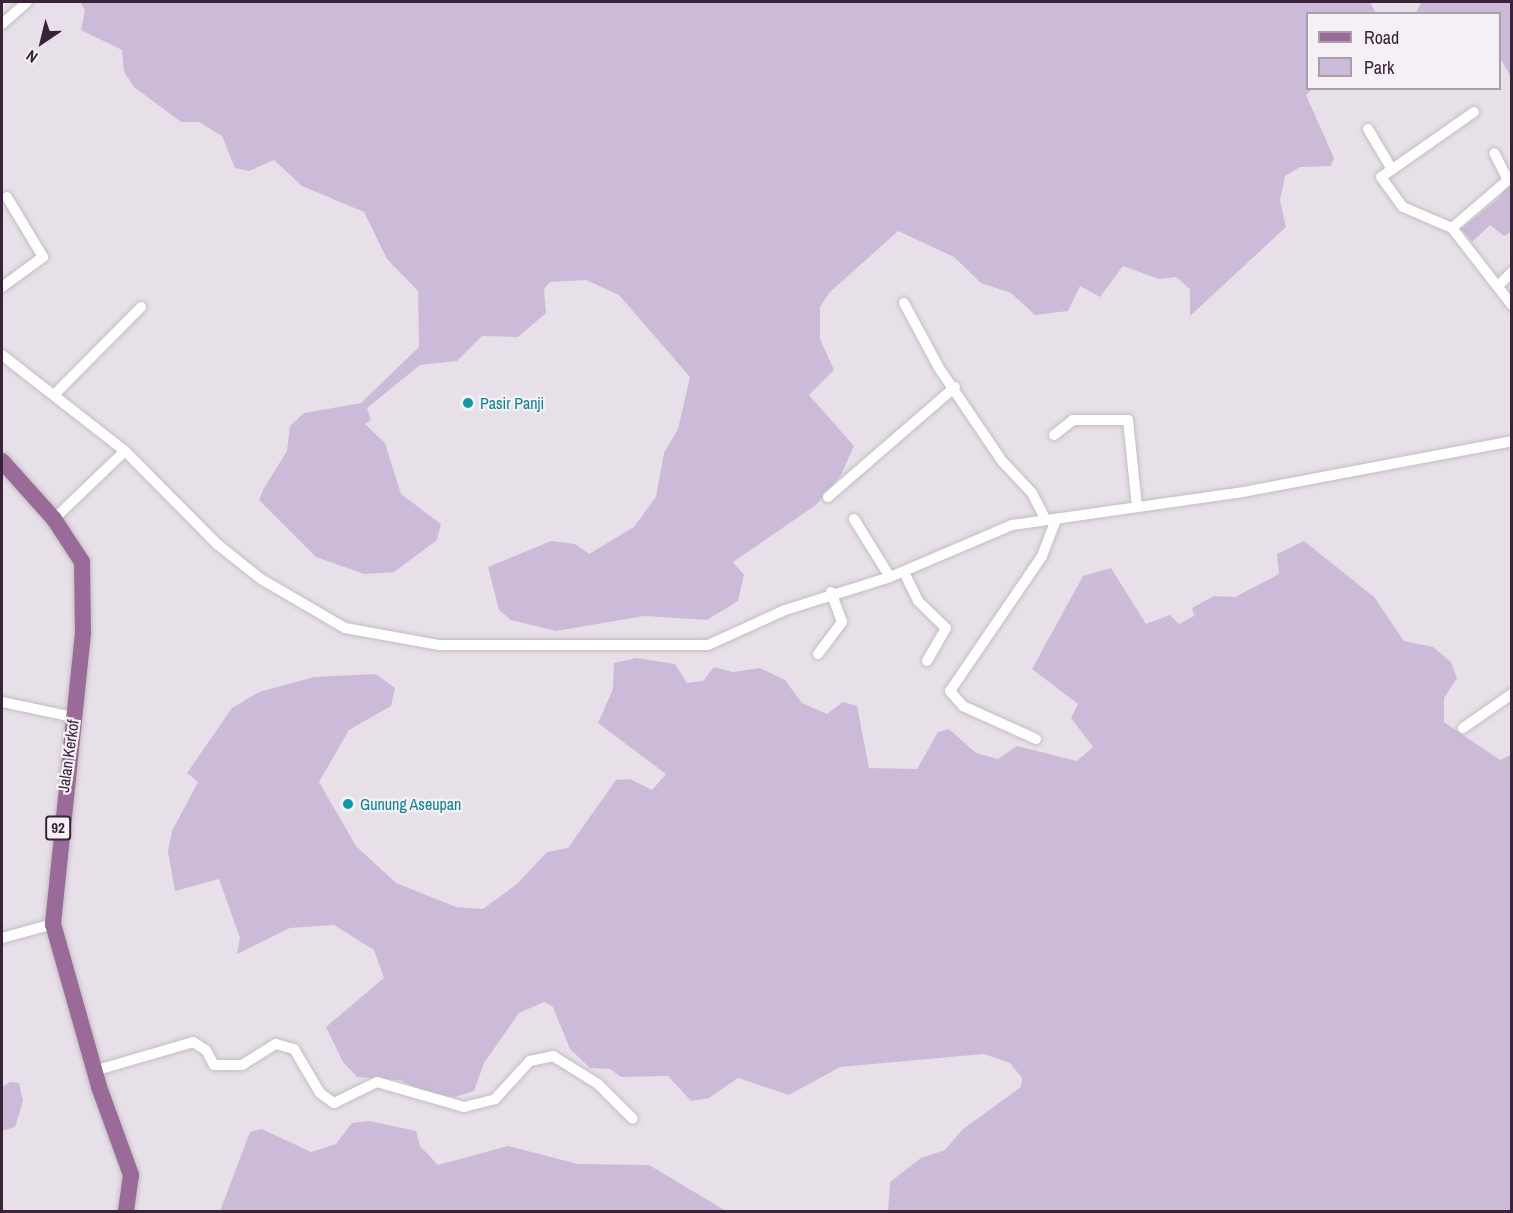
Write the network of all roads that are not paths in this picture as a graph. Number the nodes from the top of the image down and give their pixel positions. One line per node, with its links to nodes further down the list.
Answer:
1 (27, 2): 2 (street)
2 (2, 24)
3 (1474, 112): 6 (street)
4 (1368, 129): 6 (street)
5 (1494, 153): 8 (street)
6 (1390, 166): 8 (street)
7 (7, 197): 11 (street)
8 (1452, 228): 10 (street)
9 (1512, 272): 10 (street)
10 (1498, 286): 13 (street)
11 (2, 287)
12 (904, 303): 16 (street)
13 (1512, 305)
14 (141, 307): 17 (street)
15 (2, 355): 17 (street)
16 (955, 387): 22 (street); 26 (street)
17 (56, 393): 20 (street)
18 (1054, 435): 23 (street)
19 (1512, 441): 23 (street)
20 (125, 451): 24 (street); 29 (street)
21 (2, 461): 24 (main road, Jalan Kerkof / 92)
22 (828, 497)
23 (1137, 507): 26 (street)
24 (54, 519): 34 (main road, Jalan Kerkof / 92)
25 (854, 519): 28 (street)
26 (1050, 519): 27 (street); 36 (street)
27 (904, 572): 28 (street); 31 (street)
28 (890, 577): 29 (street)
29 (831, 592): 30 (street)
30 (818, 654)
31 (927, 661)
32 (1512, 694): 35 (street)
33 (2, 702): 34 (street)
34 (73, 717): 37 (main road, Jalan Kerkof / 92)
35 (1463, 728)
36 (1036, 739)
37 (53, 924): 38 (street); 39 (main road, Jalan Kerkof / 92)
38 (2, 938)
39 (94, 1071): 40 (street); 41 (main road, Jalan Kerkof / 92)
40 (633, 1119)
41 (126, 1212)

